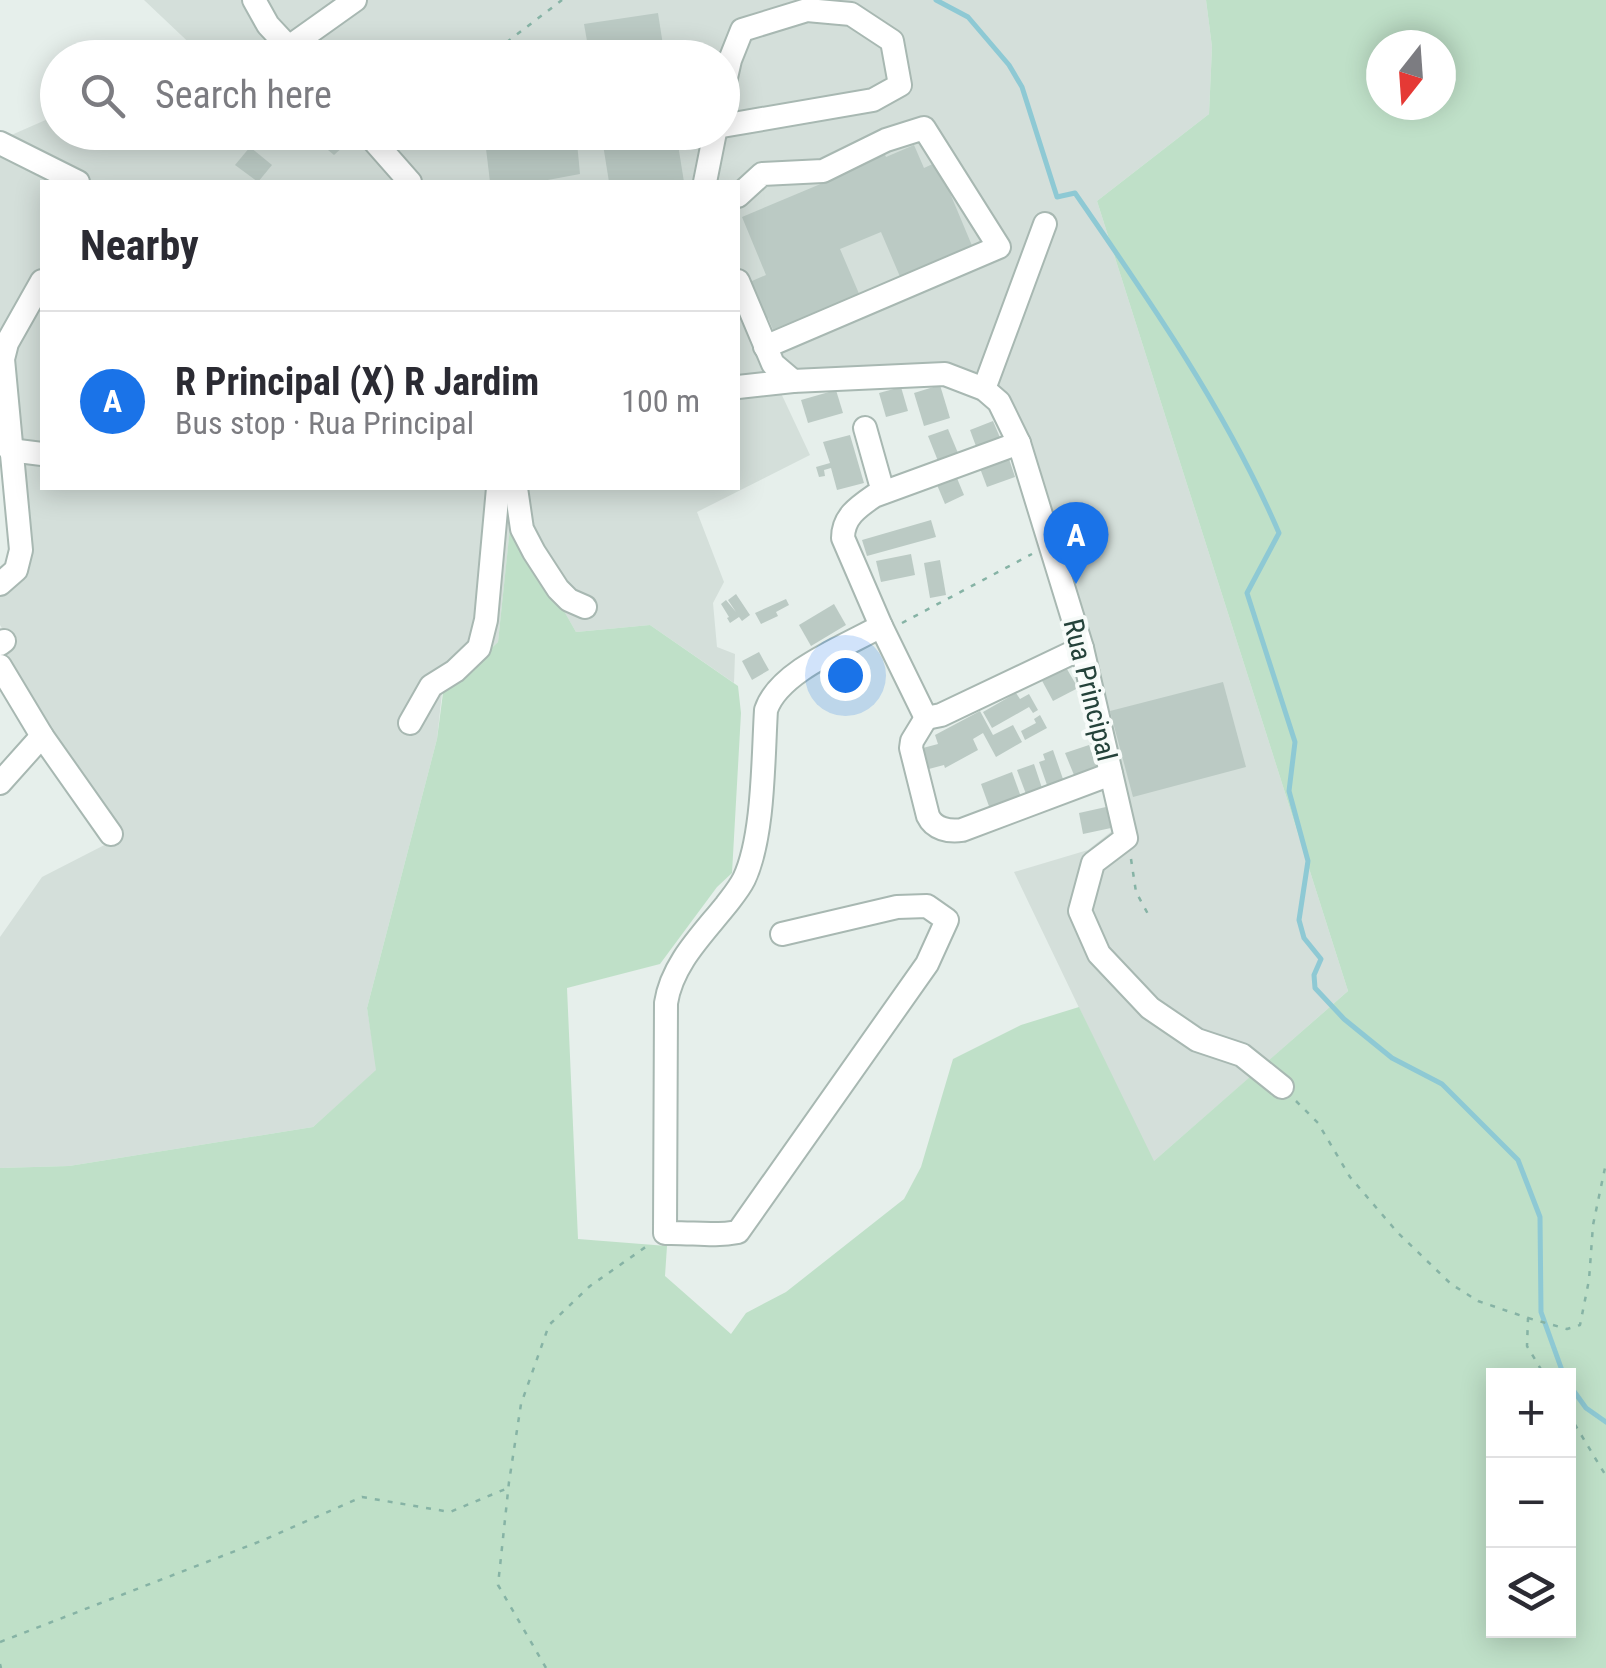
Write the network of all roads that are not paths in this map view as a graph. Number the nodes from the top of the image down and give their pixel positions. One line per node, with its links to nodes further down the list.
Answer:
1 (254, 0): 3 (street)
2 (355, 0): 4 (street)
3 (282, 40)
4 (307, 40)
5 (738, 40): 6 (street)
6 (740, 123)
7 (0, 143): 10 (street)
8 (382, 150): 11 (street)
9 (710, 150): 12 (street)
10 (74, 180)
11 (408, 180)
12 (704, 180)
13 (740, 194): 18 (street)
14 (1045, 224): 21 (street)
15 (40, 284): 17 (street)
16 (740, 286): 18 (street)
17 (4, 345): 23 (street)
18 (764, 347): 19 (street)
19 (793, 380): 20 (street); 21 (street)
20 (740, 387)
21 (984, 389): 24 (street, Rua Principal)
22 (865, 428): 28 (street)
23 (6, 439): 25 (street); 29 (street)
24 (1018, 443): 28 (street); 32 (street, Rua Principal)
25 (40, 453)
26 (502, 490): 30 (street)
27 (502, 490): 35 (street)
28 (882, 492): 31 (street)
29 (0, 584)
30 (585, 607)
31 (881, 626): 34 (street); 40 (street)
32 (1082, 648): 34 (street); 37 (street, Rua Principal)
33 (0, 666): 36 (street)
34 (926, 718): 37 (street)
35 (410, 724)
36 (42, 736): 38 (street); 39 (street)
37 (1111, 774): 41 (street, Rua Principal)
38 (3, 775)
39 (110, 834)
40 (782, 934)
41 (1282, 1087)

